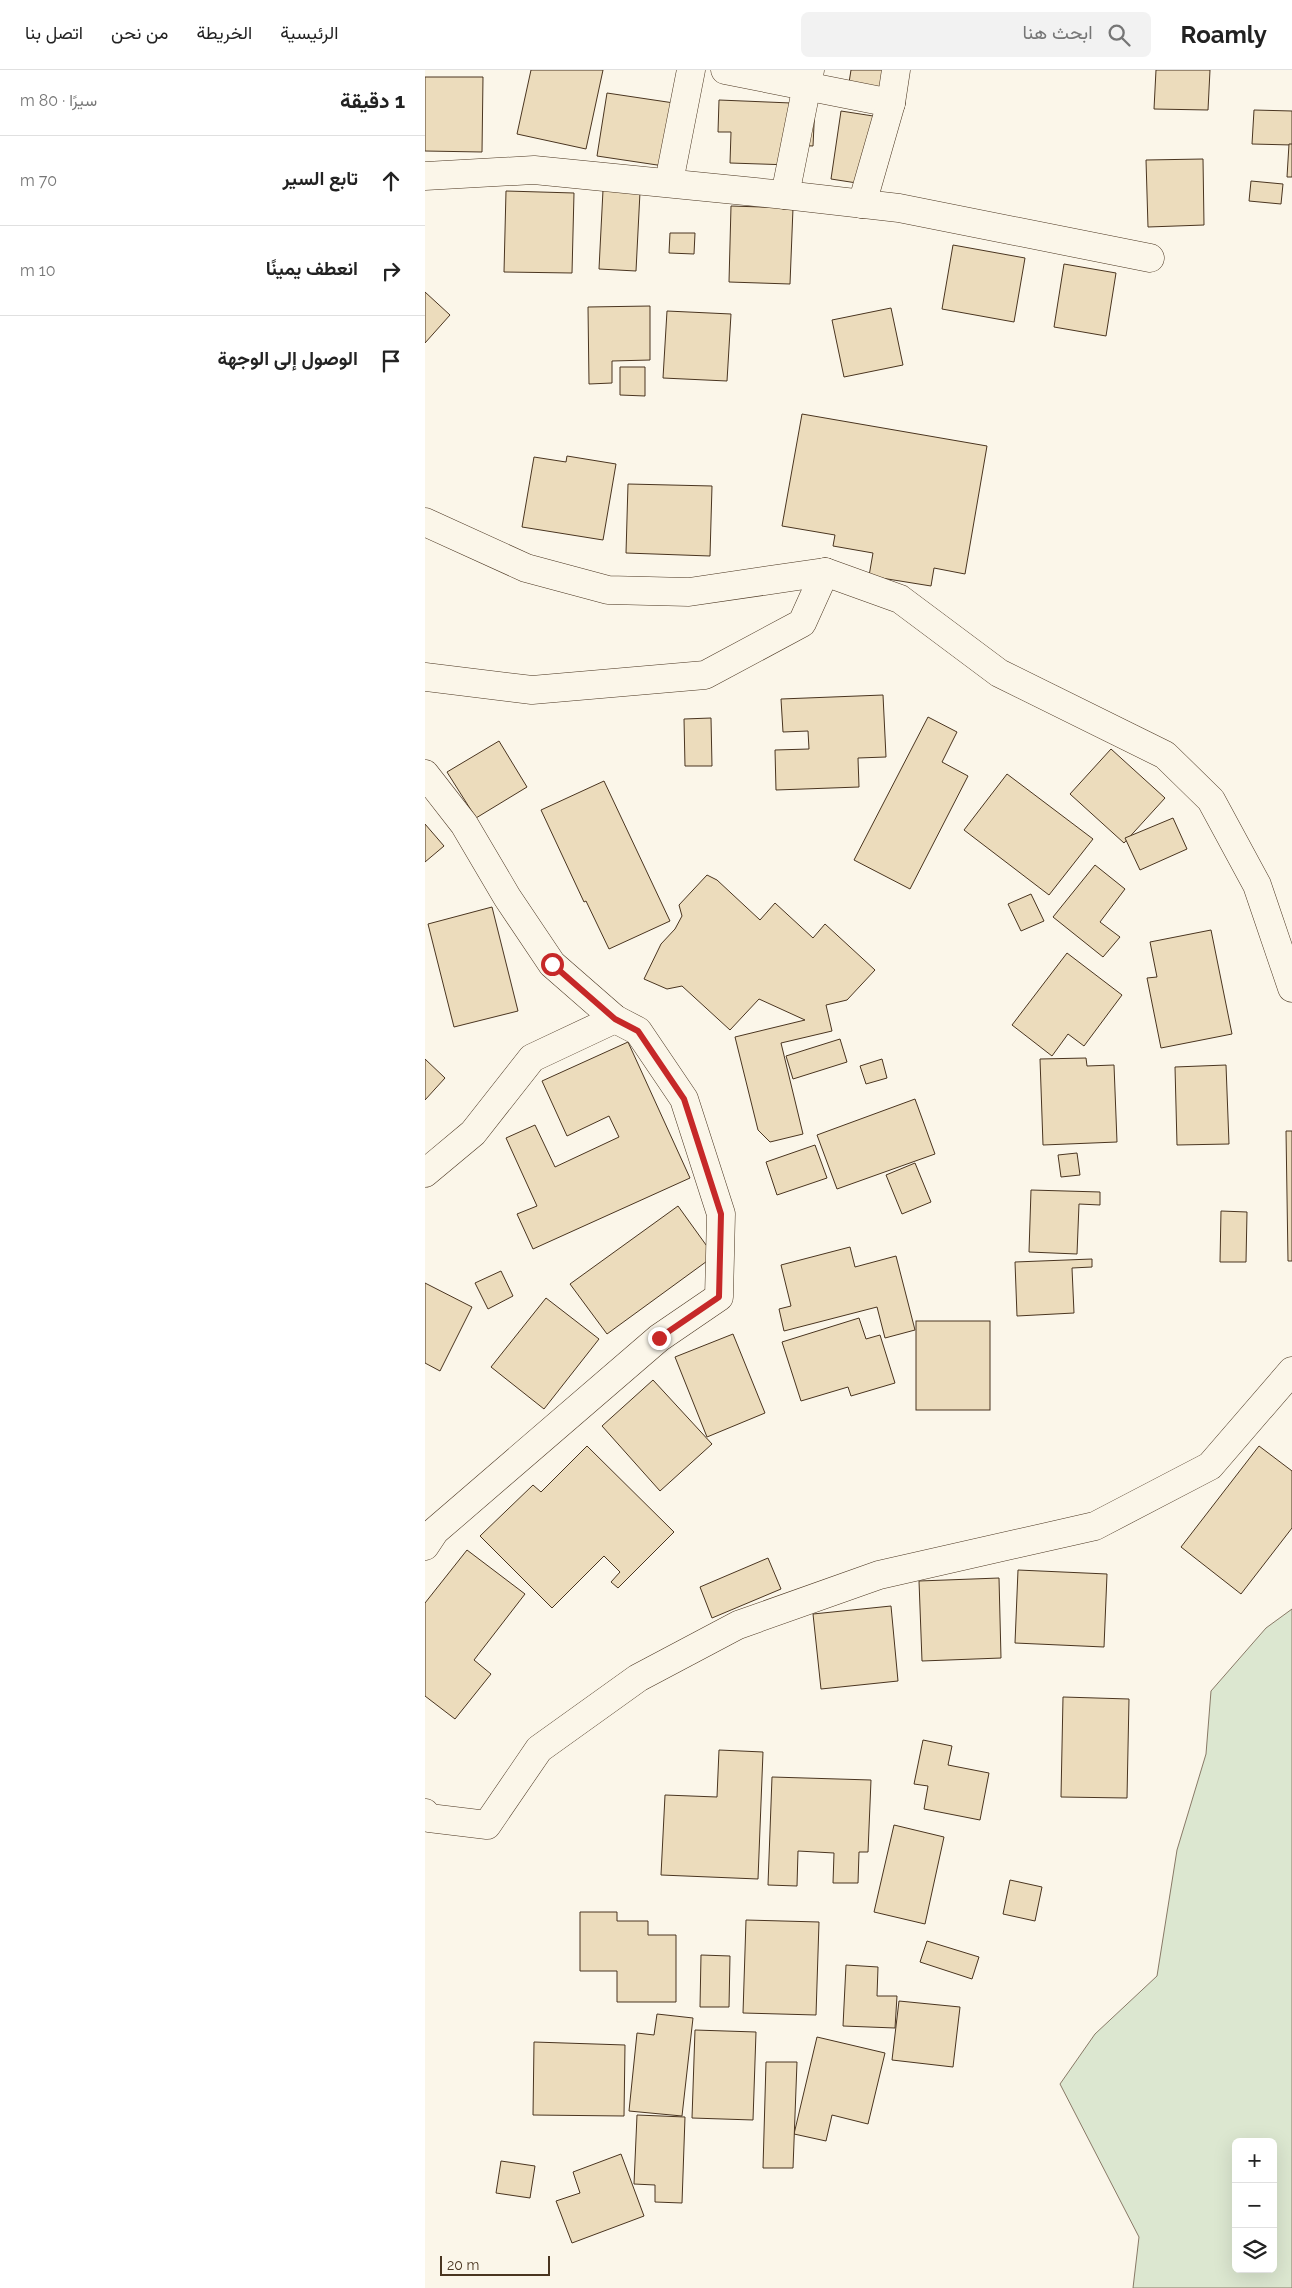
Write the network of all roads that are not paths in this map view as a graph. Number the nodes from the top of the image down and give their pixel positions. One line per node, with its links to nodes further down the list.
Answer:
1 (691, 70): 7 (street)
2 (725, 70): 4 (street)
3 (896, 70): 5 (street)
4 (809, 78): 5 (street); 8 (street)
5 (891, 103): 9 (street)
6 (425, 176): 7 (street)
7 (669, 182): 8 (street)
8 (785, 195): 9 (street)
9 (862, 204): 10 (street)
10 (1150, 258)
11 (425, 522): 12 (street)
12 (825, 572): 13 (street); 15 (street)
13 (425, 677)
14 (425, 774): 16 (street)
15 (1292, 988)
16 (615, 1019): 17 (street); 19 (street)
17 (425, 1173)
18 (1292, 1371): 20 (street)
19 (425, 1546)
20 (425, 1813)

